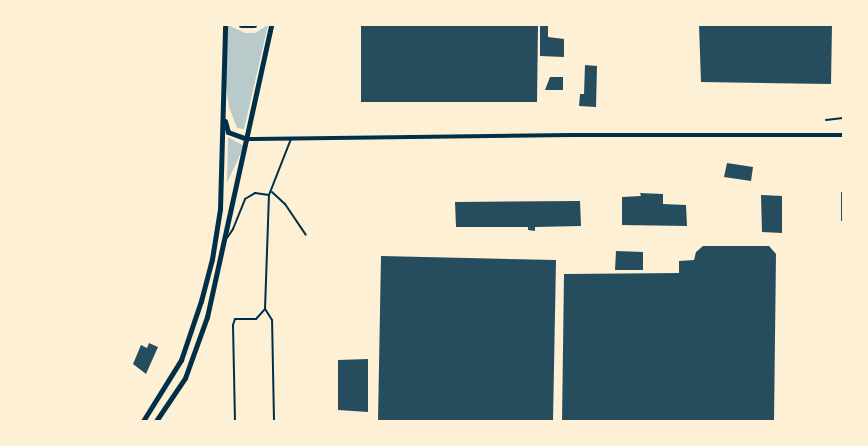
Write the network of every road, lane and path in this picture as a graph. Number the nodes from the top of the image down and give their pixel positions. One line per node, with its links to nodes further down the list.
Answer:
1 (225, 25): 5 (main road)
2 (241, 25): 3 (main road)
3 (254, 25)
4 (271, 25): 9 (main road)
5 (222, 114): 9 (main road); 16 (main road)
6 (843, 118): 7 (lane)
7 (826, 120)
8 (843, 135): 10 (street)
9 (248, 139): 10 (street); 14 (main road)
10 (291, 139): 11 (lane)
11 (271, 191): 12 (lane); 13 (lane)
12 (269, 195): 14 (lane); 15 (lane)
13 (306, 235)
14 (225, 240): 17 (main road)
15 (265, 309): 18 (lane); 19 (lane)
16 (143, 421)
17 (156, 421)
18 (235, 421)
19 (274, 421)

